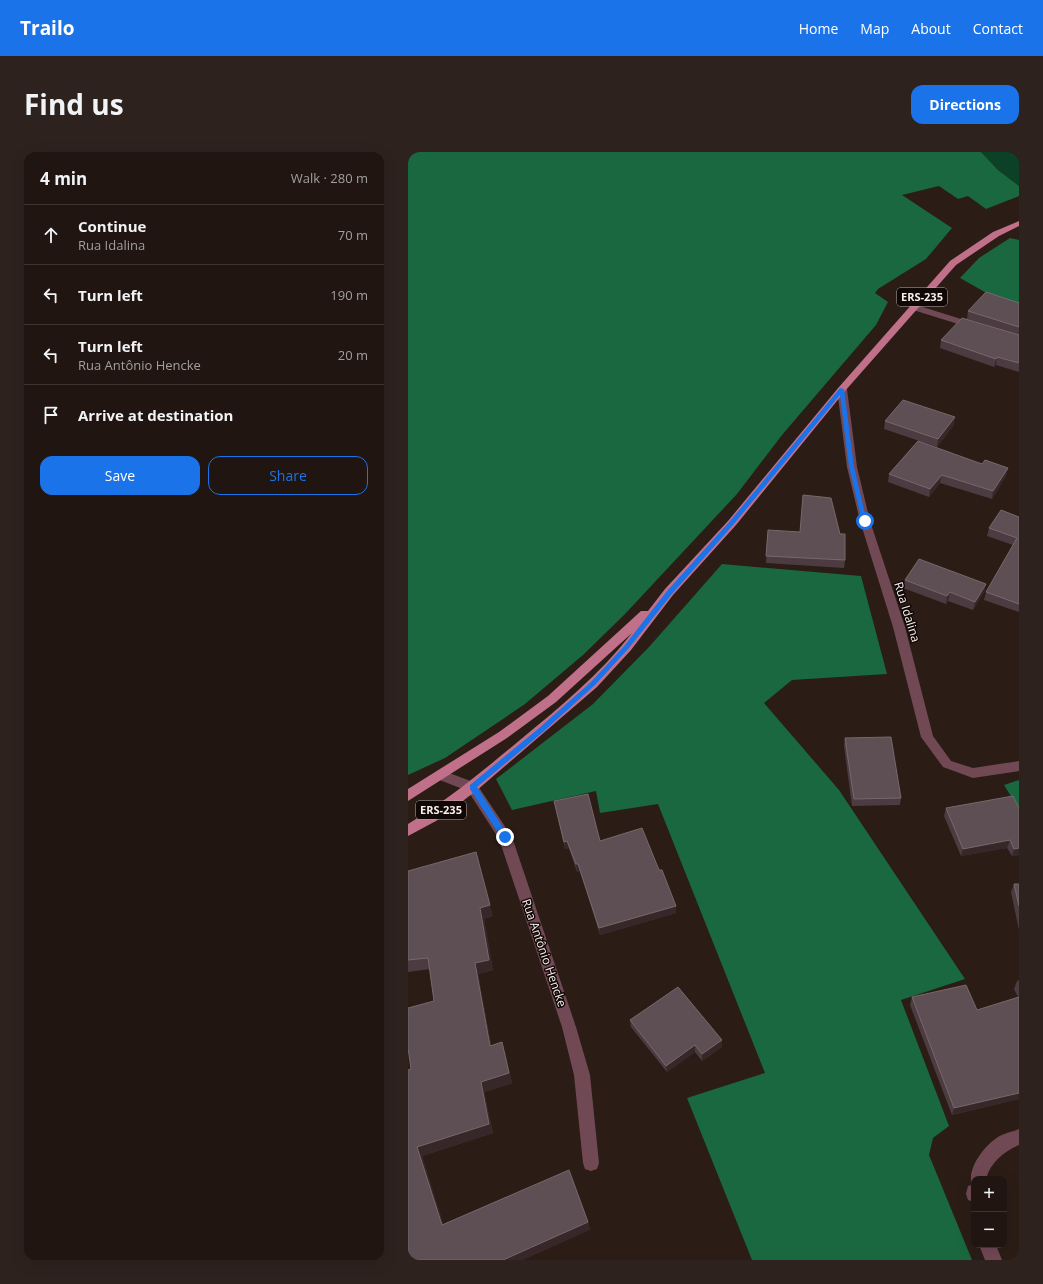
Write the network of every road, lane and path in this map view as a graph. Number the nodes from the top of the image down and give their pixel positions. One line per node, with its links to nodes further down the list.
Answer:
1 (1019, 223): 2 (main road, ERS-235)
2 (913, 307): 3 (street); 4 (main road, ERS-235)
3 (981, 328)
4 (842, 389): 5 (main road, ERS-235); 6 (street, Rua Idalina)
5 (669, 592): 7 (main road, ERS-235); 8 (main road, ERS-235)
6 (1019, 766)
7 (441, 775): 8 (street); 9 (main road, ERS-235)
8 (472, 787): 10 (main road, ERS-235); 12 (street, Rua Antônio Hencke)
9 (408, 796)
10 (408, 830)
11 (1019, 1137): 13 (street)
12 (591, 1163)
13 (979, 1176)
14 (988, 1248): 15 (street)
15 (994, 1260)

